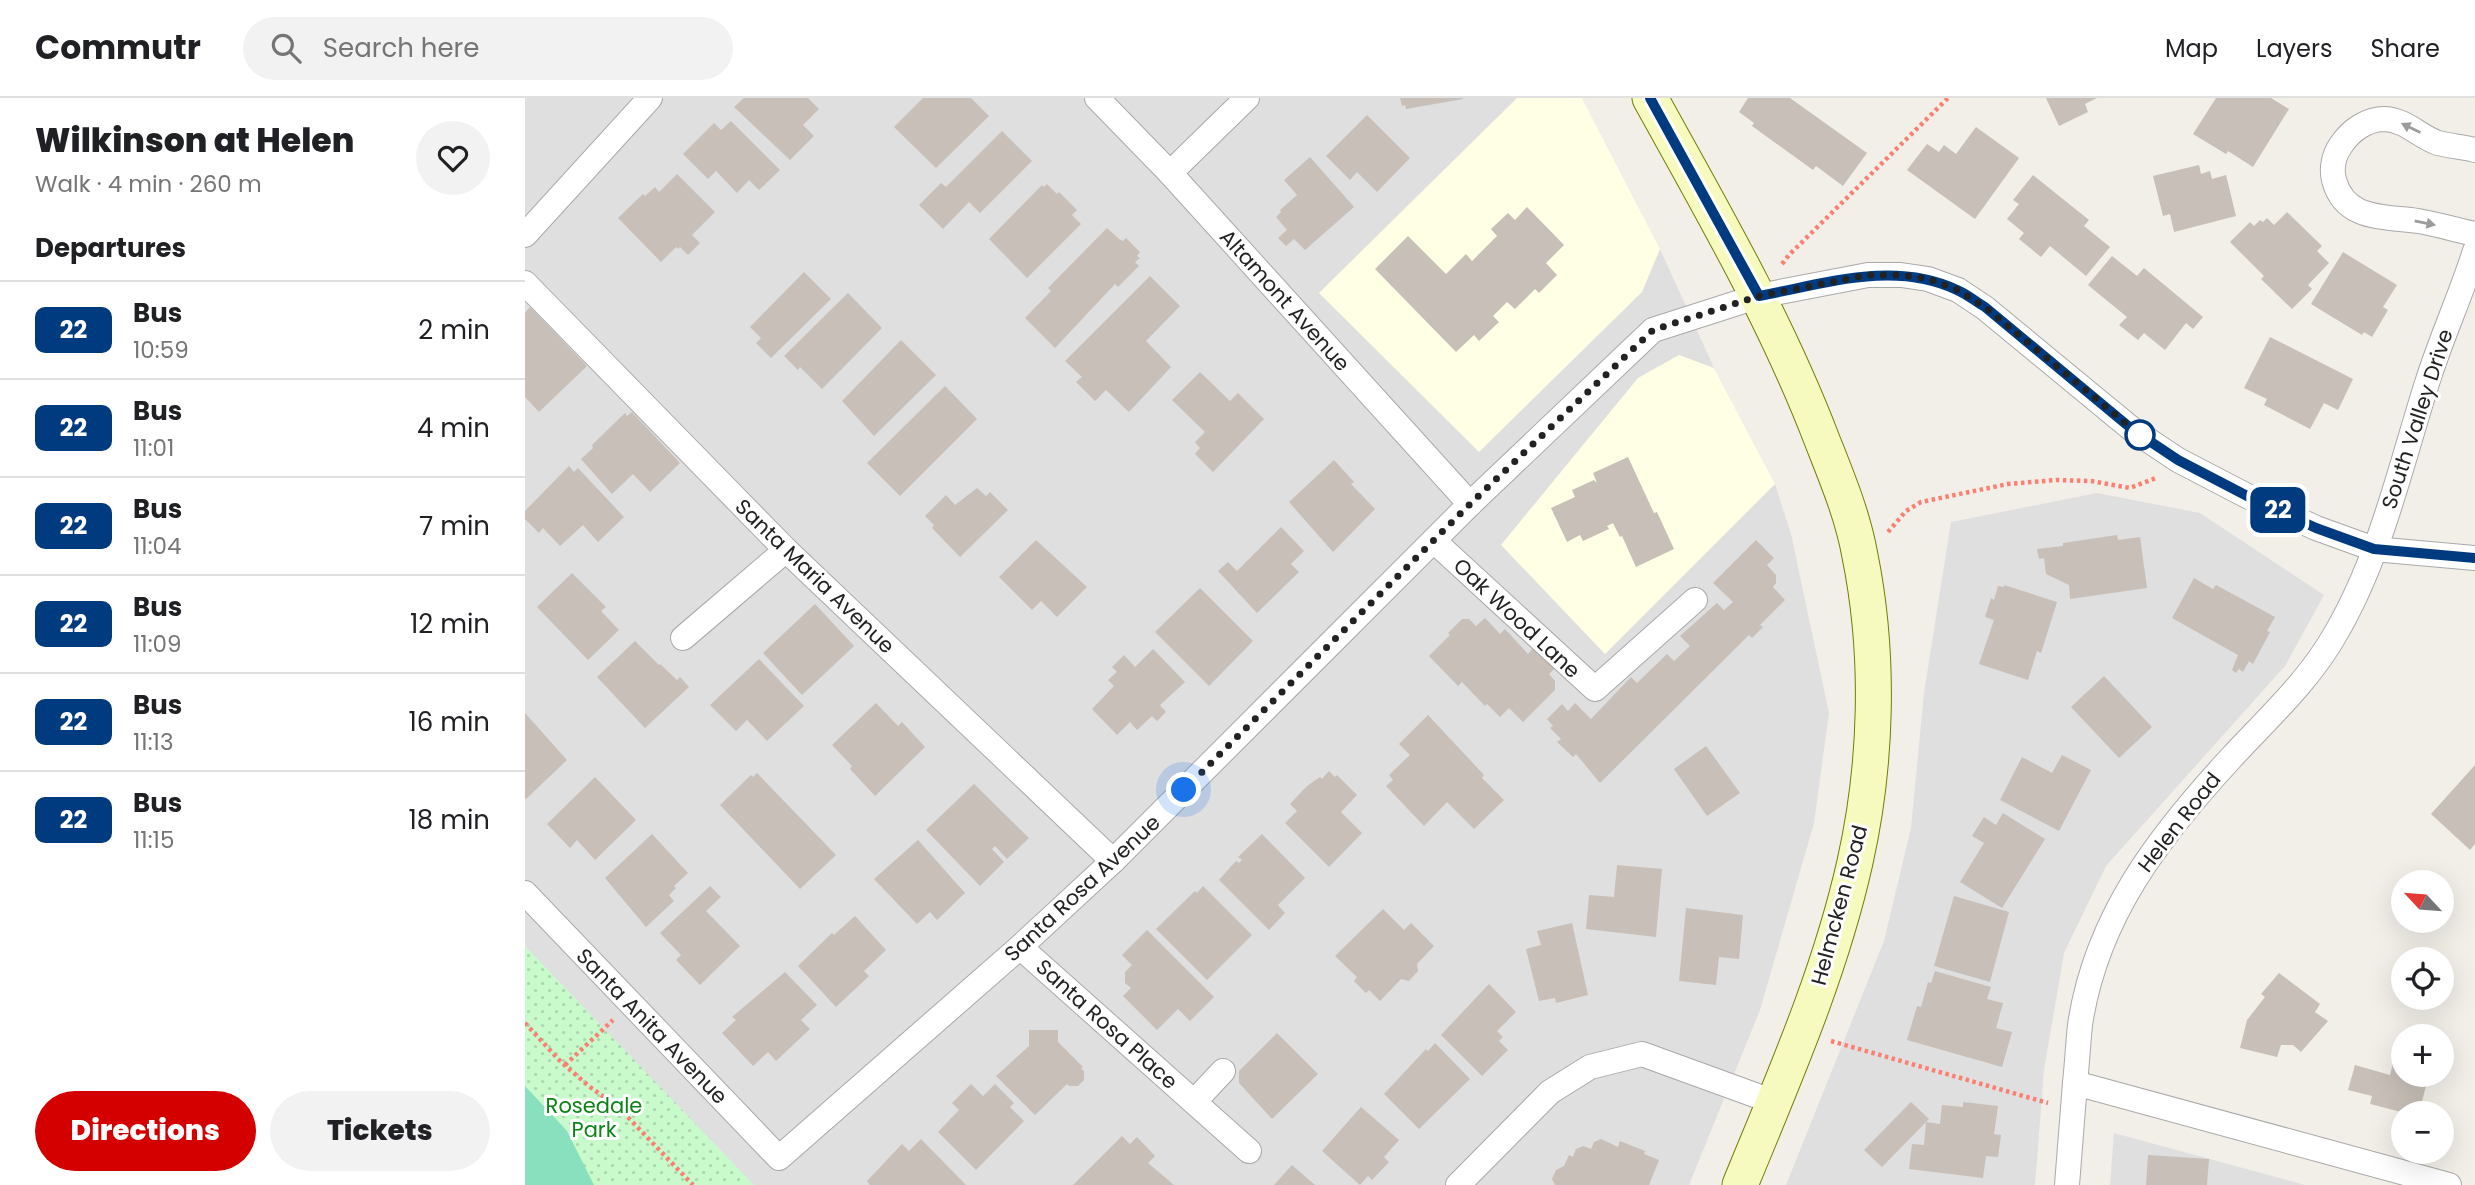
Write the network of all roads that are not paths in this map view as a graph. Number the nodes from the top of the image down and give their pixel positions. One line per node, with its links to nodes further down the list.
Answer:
1 (650, 98): 8 (street)
2 (1097, 98): 6 (street, Altamont Avenue)
3 (1247, 98): 6 (street)
4 (1650, 98): 11 (main road, Helmcken Road)
5 (2475, 150): 7 (street, one-way to 7)
6 (1170, 173): 12 (street, Altamont Avenue)
7 (2475, 234)
8 (525, 235)
9 (2475, 251): 14 (street, South Valley Drive)
10 (525, 283): 15 (street, Santa Maria Avenue)
11 (1759, 296): 12 (street, Santa Rosa Avenue); 14 (street, Santa Rosa Avenue); 25 (main road, Helmcken Road)
12 (1470, 504): 13 (street, Santa Rosa Avenue)
13 (1434, 541): 17 (street, Oak Wood Lane); 19 (street, Santa Rosa Avenue)
14 (2374, 549): 16 (street, Santa Rosa Avenue); 23 (street, Helen Road)
15 (786, 550): 18 (street); 19 (street, Santa Maria Avenue)
16 (2475, 558)
17 (1695, 600)
18 (683, 638)
19 (1113, 861): 21 (street, Santa Rosa Avenue)
20 (525, 893): 27 (street, Santa Anita Avenue)
21 (1020, 947): 24 (street, Santa Rosa Place); 27 (street, Santa Rosa Avenue)
22 (1223, 1071): 24 (street, Santa Rosa Place)
23 (2075, 1083): 30 (street, Helen Road); 31 (street)
24 (1194, 1102): 26 (street, Santa Rosa Place)
25 (1774, 1102): 28 (street); 29 (main road, Helmcken Road)
26 (1249, 1151)
27 (779, 1158)
28 (1458, 1185)
29 (1740, 1185)
30 (2067, 1185)
31 (2449, 1185)

